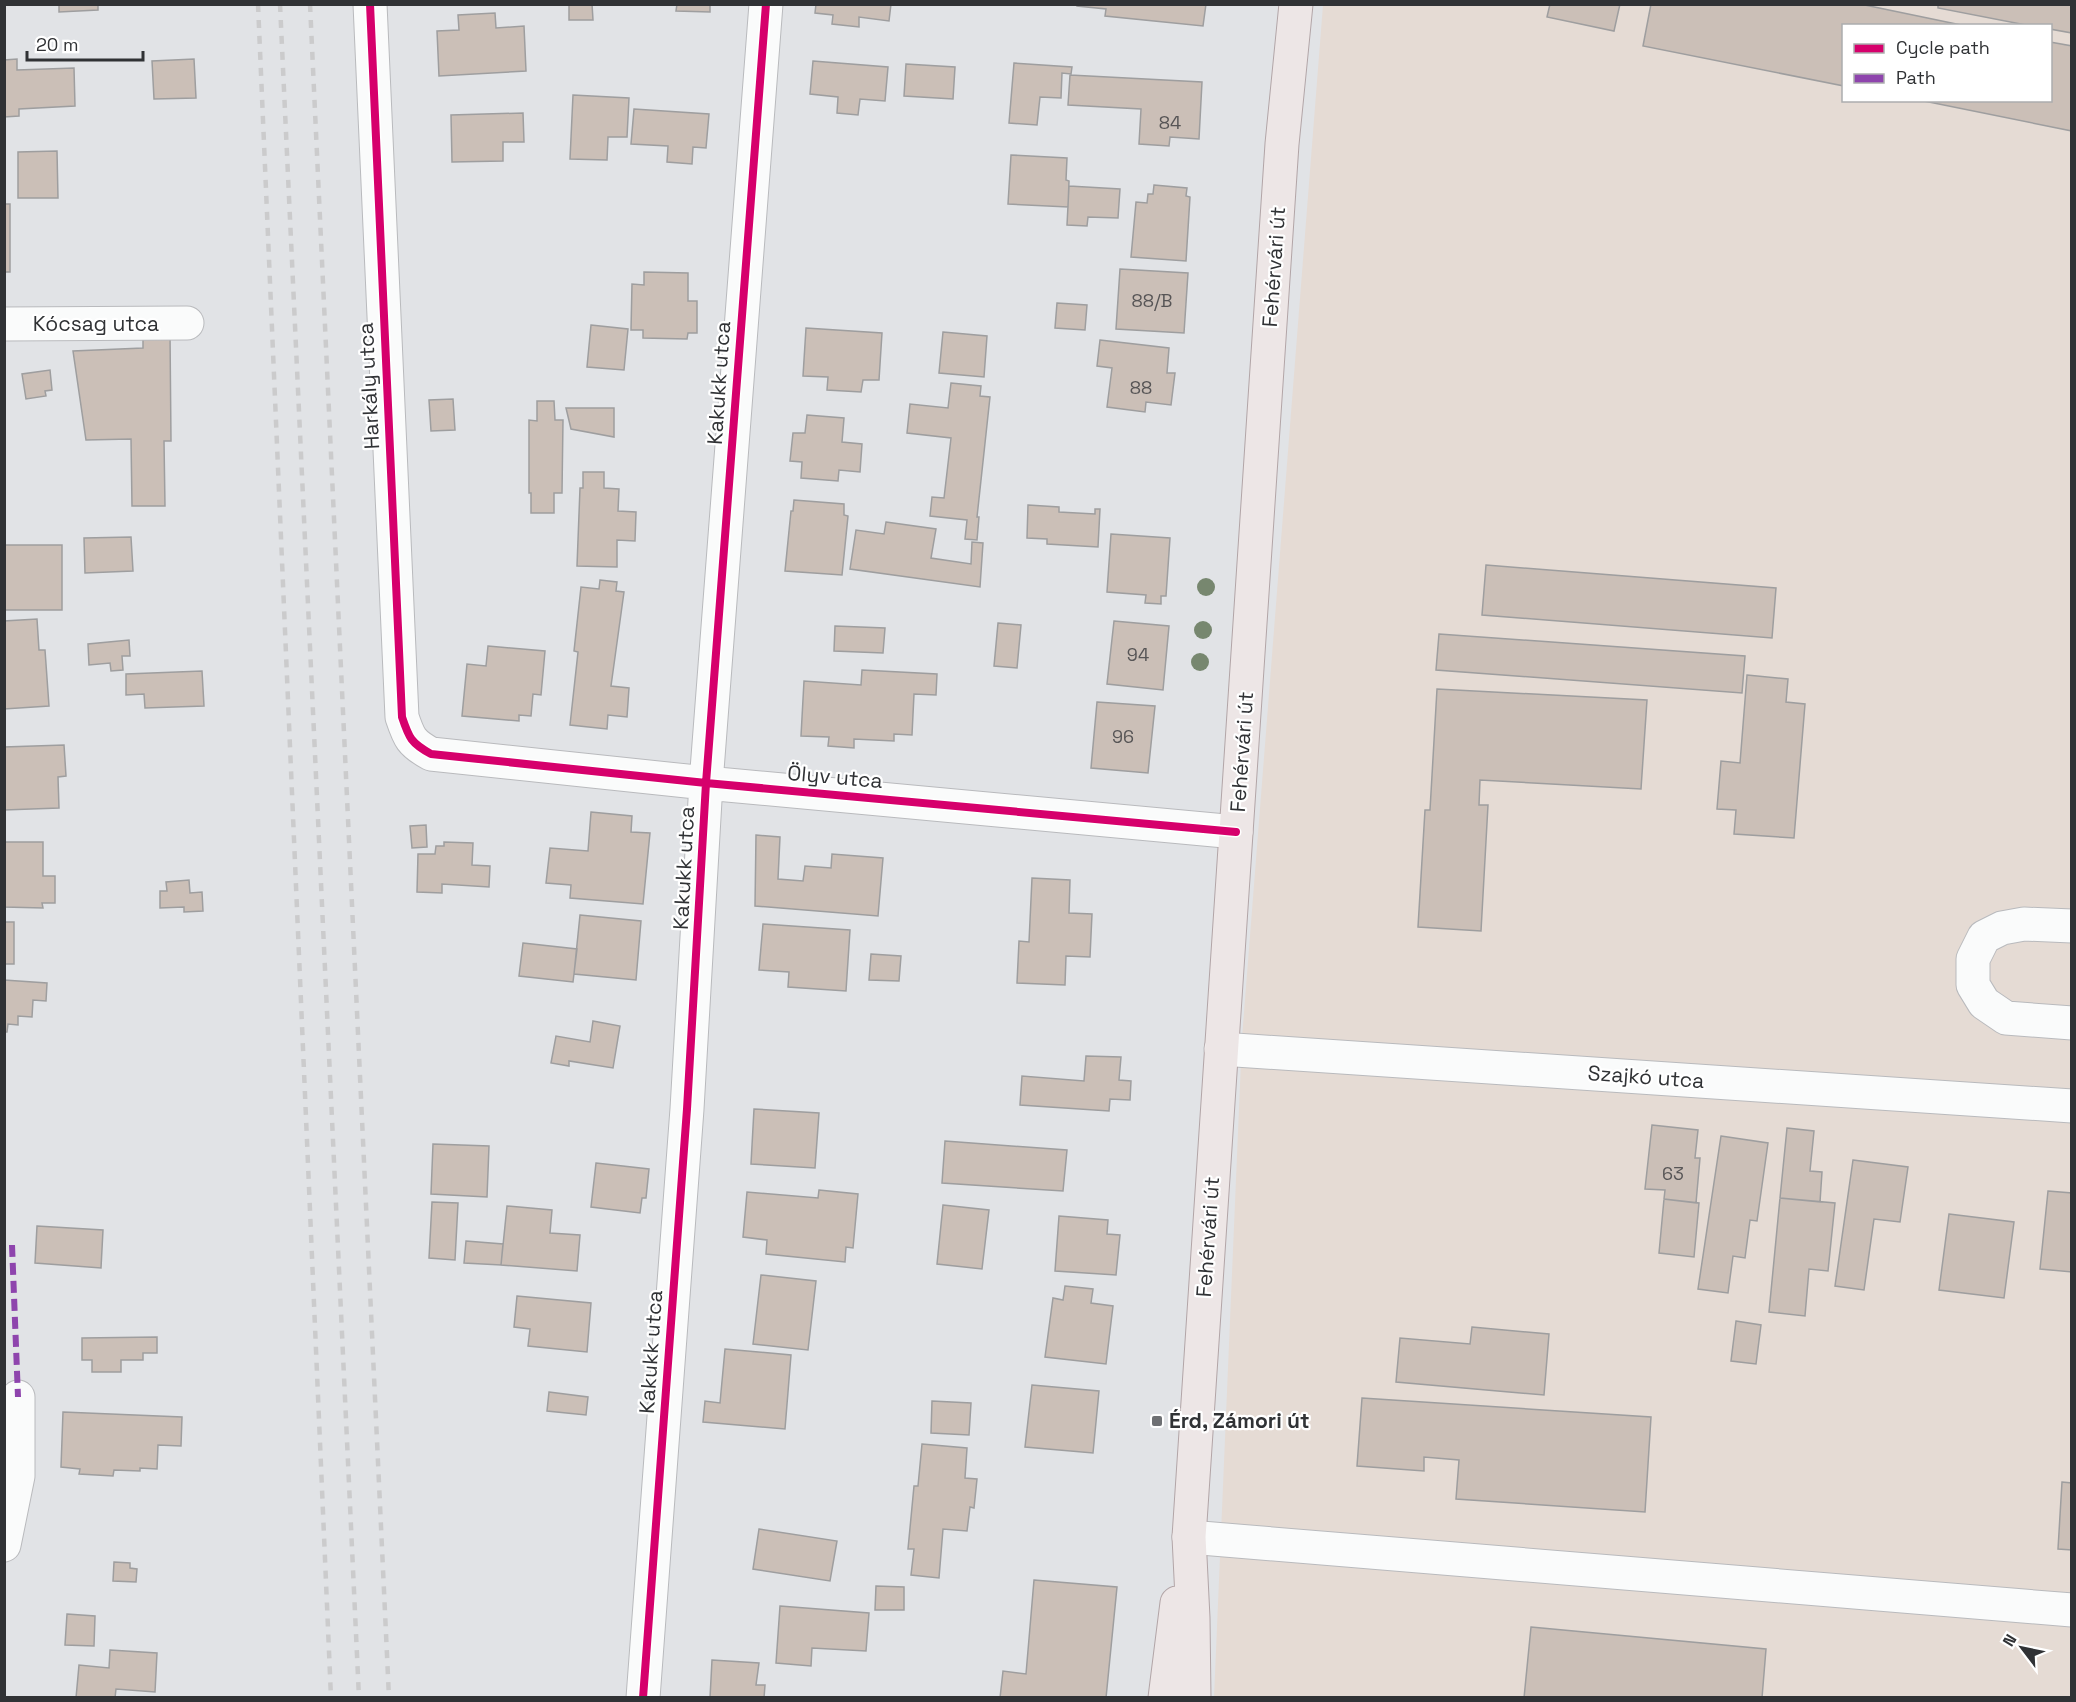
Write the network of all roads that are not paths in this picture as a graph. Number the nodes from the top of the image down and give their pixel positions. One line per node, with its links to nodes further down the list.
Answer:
1 (370, 4): 6 (street, Harkály utca)
2 (766, 4): 7 (street, Kakukk utca)
3 (1296, 4): 8 (main road, Fehérvári út)
4 (187, 323): 5 (street, Kócsag utca)
5 (4, 324)
6 (431, 754): 7 (street, Ölyv utca)
7 (706, 783): 8 (street, Ölyv utca); 17 (street, Kakukk utca)
8 (1236, 832): 11 (main road, Fehérvári út)
9 (2072, 926): 10 (street)
10 (2072, 1023)
11 (1221, 1049): 12 (street, Szajkó utca); 14 (main road, Fehérvári út)
12 (2072, 1106)
13 (18, 1397): 15 (street)
14 (1189, 1537): 16 (street); 18 (main road, Fehérvári út); 19 (main road, Fehérvári út)
15 (4, 1545)
16 (2072, 1610)
17 (643, 1698)
18 (1165, 1698)
19 (1194, 1698)

